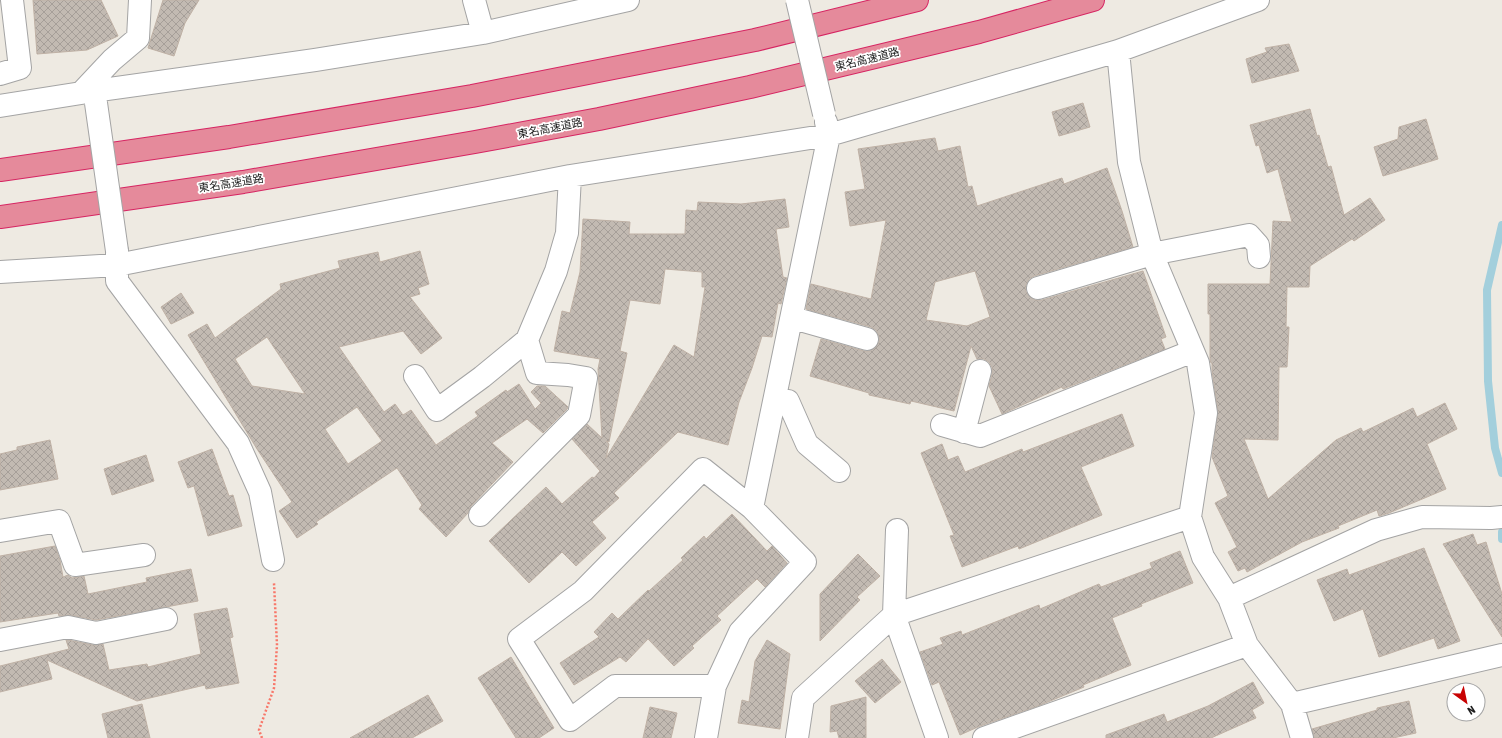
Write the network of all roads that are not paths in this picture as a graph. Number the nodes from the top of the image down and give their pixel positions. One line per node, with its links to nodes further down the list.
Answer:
1 (12, 0): 11 (street)
2 (140, 0): 12 (street)
3 (474, 0): 9 (street)
4 (628, 0): 9 (street)
5 (797, 0): 14 (street, bridge)
6 (917, 0): 15 (highway)
7 (1093, 0): 17 (highway, 東名高速道路)
8 (1258, 0): 10 (street)
9 (483, 32): 12 (street)
10 (1118, 51): 14 (street); 18 (street)
11 (0, 74)
12 (90, 96): 13 (street); 20 (street, bridge)
13 (0, 106)
14 (830, 135): 16 (street); 23 (street)
15 (0, 170)
16 (570, 176): 20 (street); 25 (street)
17 (0, 217)
18 (1152, 254): 19 (street); 22 (street); 26 (street)
19 (1259, 257)
20 (117, 258): 21 (street); 40 (street)
21 (0, 272)
22 (1038, 288)
23 (793, 318): 24 (street); 29 (street)
24 (867, 339)
25 (527, 340): 28 (street); 34 (street)
26 (1193, 351): 31 (street); 35 (street)
27 (980, 371): 31 (street)
28 (415, 376)
29 (775, 400): 32 (street); 33 (street)
30 (942, 425): 31 (street)
31 (964, 432)
32 (839, 471)
33 (752, 508): 47 (street); 47 (street)
34 (480, 515)
35 (1190, 517): 41 (street); 42 (street)
36 (1496, 518): 41 (street)
37 (897, 530): 42 (street)
38 (0, 531): 39 (street)
39 (144, 555)
40 (273, 560)
41 (1229, 598): 45 (street)
42 (894, 615): 50 (street); 51 (street)
43 (166, 619): 44 (street)
44 (0, 640)
45 (1247, 645): 48 (street); 52 (street)
46 (1502, 655): 48 (street)
47 (715, 686): 49 (street)
48 (1292, 704): 53 (street)
49 (706, 738)
50 (797, 738)
51 (937, 738)
52 (984, 738)
53 (1302, 738)

